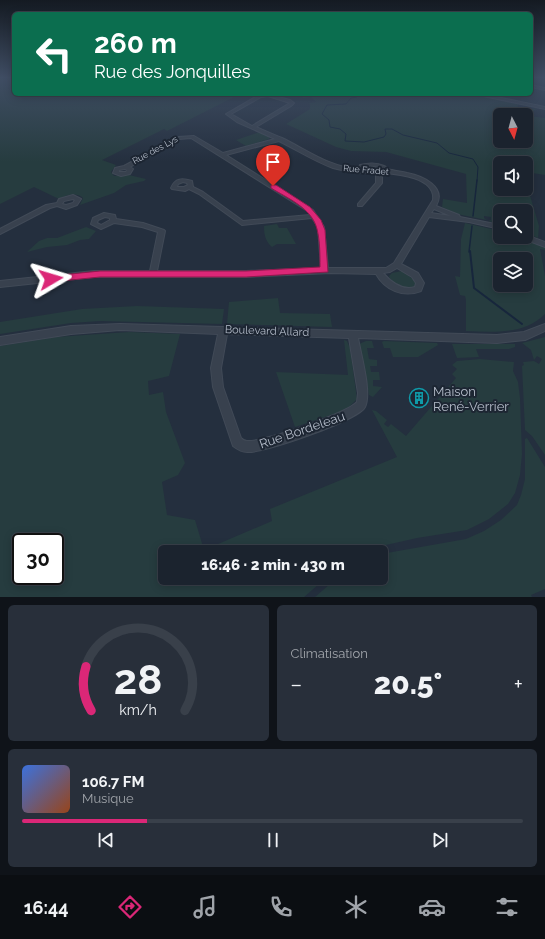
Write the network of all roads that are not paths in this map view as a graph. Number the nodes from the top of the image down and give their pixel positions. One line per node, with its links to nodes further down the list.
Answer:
1 (240, 106): 5 (street, Rue Fradet)
2 (289, 106): 5 (street, Rue Fradet)
3 (534, 106): 4 (street)
4 (545, 108)
5 (253, 127): 6 (street, Rue Fradet)
6 (280, 139): 7 (street); 9 (street, Rue Fradet)
7 (222, 155): 8 (street, Rue des Lys); 17 (street)
8 (126, 167)
9 (360, 171): 10 (street, Rue Fradet); 11 (street)
10 (379, 172): 11 (street, Rue Fradet); 14 (street)
11 (389, 172): 15 (street, Rue Fradet)
12 (190, 187): 17 (street)
13 (59, 204): 21 (street)
14 (360, 205)
15 (433, 207): 16 (street); 18 (street)
16 (428, 215): 18 (street); 24 (street)
17 (315, 216): 25 (street)
18 (469, 220): 20 (street)
19 (113, 221): 27 (street)
20 (493, 225)
21 (0, 232)
22 (533, 240): 23 (street)
23 (545, 245)
24 (397, 265): 26 (street); 26 (street)
25 (325, 270): 26 (street); 27 (street)
26 (378, 271)
27 (153, 274): 28 (street)
28 (0, 284)
29 (545, 327): 31 (street, Boulevard Allard)
30 (223, 330): 31 (street, Boulevard Allard); 31 (street, Rue Bordeleau); 32 (street, Boulevard Allard)
31 (353, 334)
32 (0, 341)

